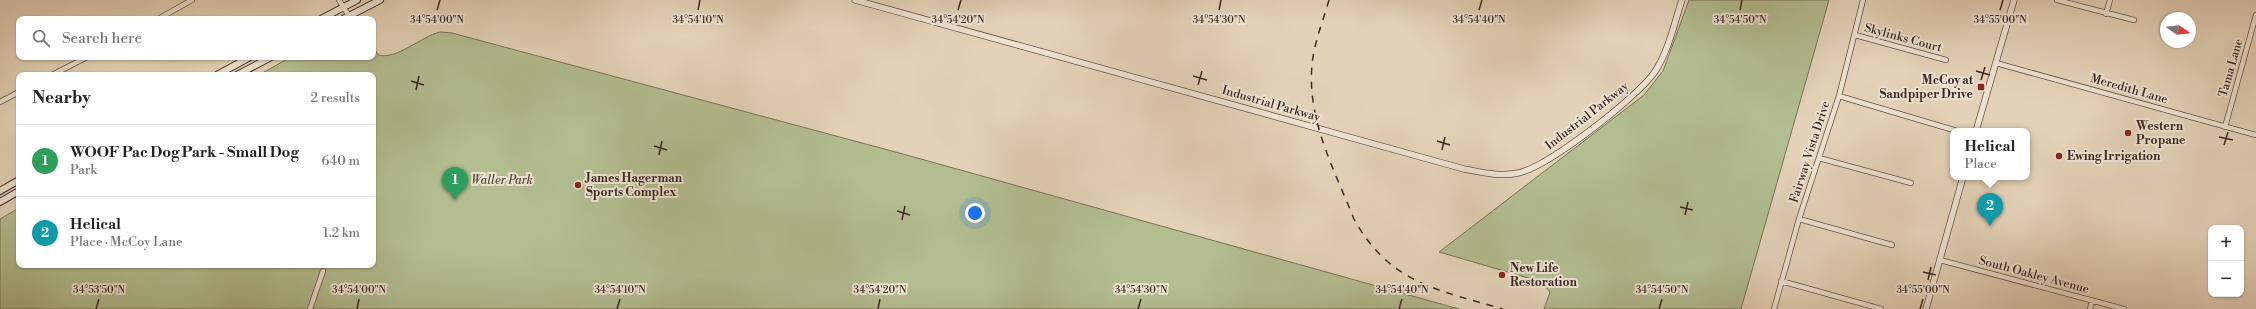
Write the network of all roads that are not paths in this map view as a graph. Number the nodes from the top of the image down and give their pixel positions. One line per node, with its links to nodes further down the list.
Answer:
1 (192, 0): 14 (street)
2 (340, 0): 11 (street)
3 (357, 0): 11 (main road)
4 (380, 0): 17 (main road)
5 (855, 0): 6 (street, Industrial Parkway)
6 (1682, 0)
7 (1863, 0): 19 (street, Fairway Vista Drive)
8 (2014, 0): 24 (street)
9 (2057, 0): 12 (street)
10 (2110, 0): 12 (street)
11 (344, 7): 15 (main road); 16 (street)
12 (2106, 14): 18 (street)
13 (2256, 15): 31 (street, Tama Lane)
14 (163, 16)
15 (327, 16)
16 (346, 16)
17 (350, 16)
18 (2134, 20)
19 (1855, 35): 23 (street, Skylinks Court); 29 (street, Fairway Vista Drive)
20 (81, 60): 25 (street)
21 (244, 60): 26 (main road)
22 (265, 60): 27 (main road)
23 (1946, 60)
24 (1996, 63): 31 (street, Meredith Lane); 32 (street)
25 (58, 72)
26 (222, 72)
27 (243, 72)
28 (16, 94): 30 (street)
29 (1839, 96): 33 (street); 35 (street, Fairway Vista Drive)
30 (0, 102)
31 (2225, 127): 34 (street, Meredith Lane)
32 (1977, 128)
33 (1950, 129)
34 (2256, 135)
35 (1819, 158): 38 (street); 42 (street, Fairway Vista Drive)
36 (1962, 180): 44 (street)
37 (16, 182): 39 (main road)
38 (1911, 184)
39 (0, 190)
40 (16, 193): 41 (main road)
41 (0, 202)
42 (1798, 219): 43 (street); 46 (street, Fairway Vista Drive)
43 (1892, 245)
44 (1940, 260): 47 (street, South Oakley Avenue); 51 (street)
45 (323, 271): 48 (street)
46 (1781, 281): 49 (street, Fairway Vista Drive); 50 (street)
47 (2092, 301): 52 (street); 53 (street, South Oakley Avenue)
48 (310, 309)
49 (1774, 309)
50 (1881, 309)
51 (1926, 309)
52 (2090, 309)
53 (2124, 309)

